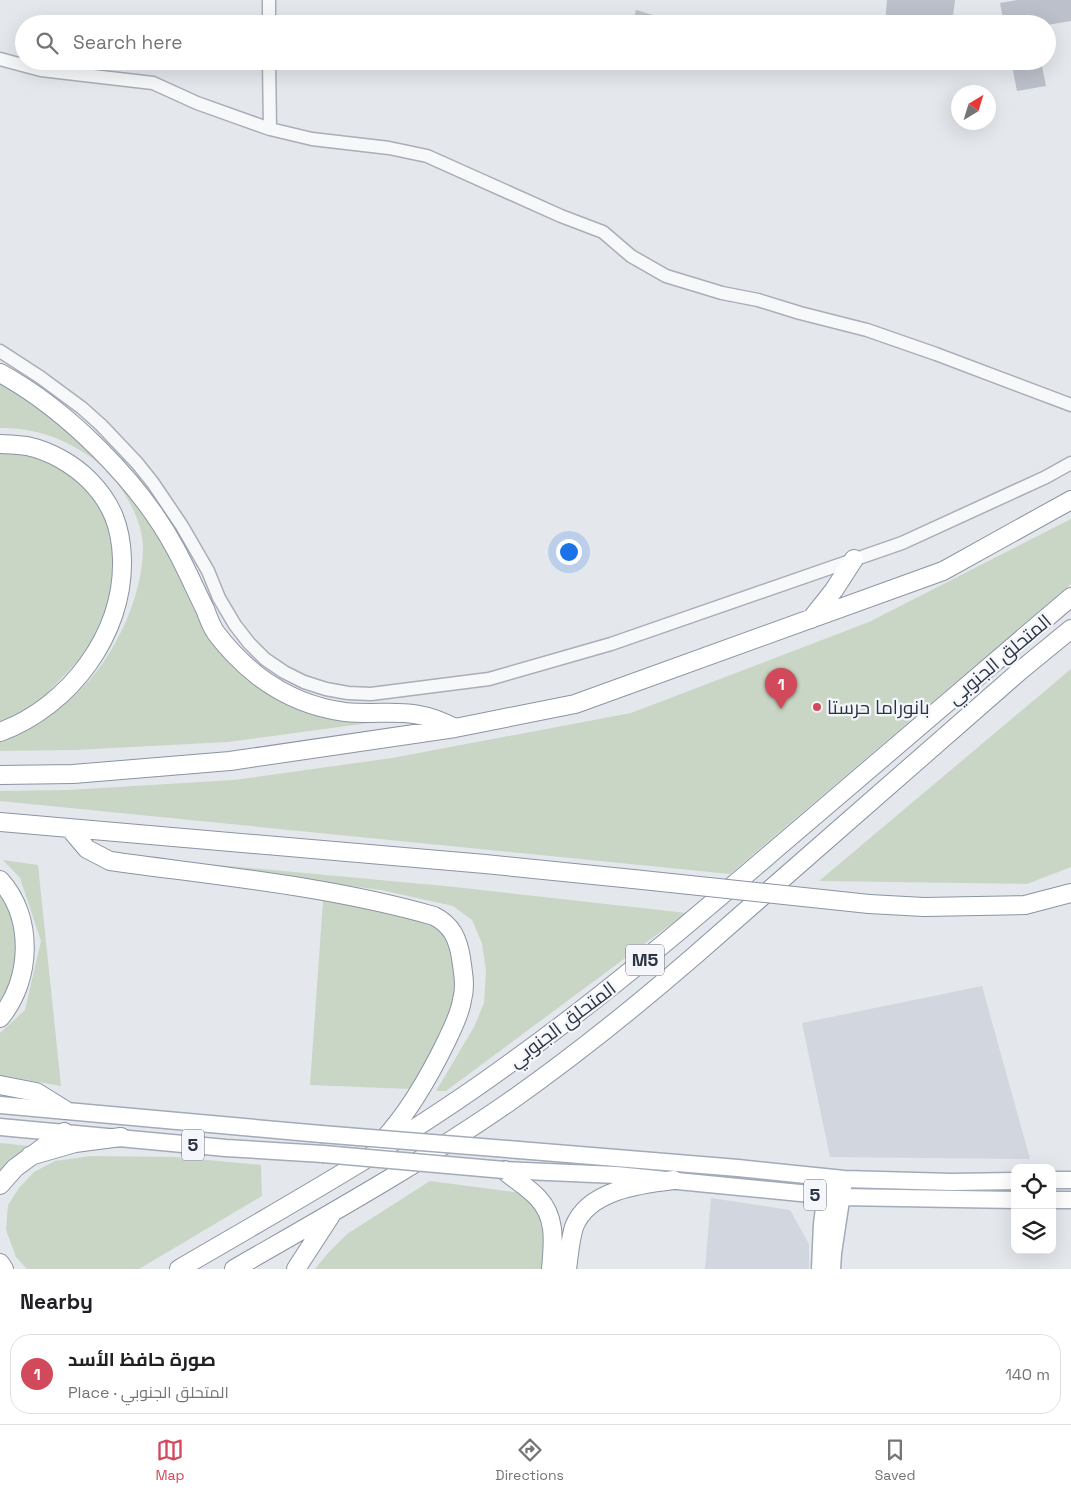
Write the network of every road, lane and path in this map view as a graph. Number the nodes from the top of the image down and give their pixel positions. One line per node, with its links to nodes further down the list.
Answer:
1 (269, 0): 2 (street)
2 (269, 15)
3 (0, 59): 4 (street)
4 (15, 63)
5 (42, 70): 7 (street)
6 (269, 70): 7 (street)
7 (270, 129): 10 (street)
8 (0, 352): 14 (street)
9 (0, 373): 18 (highway)
10 (1071, 405)
11 (0, 444): 19 (highway)
12 (1071, 463): 14 (street)
13 (1071, 500): 16 (highway)
14 (854, 560): 16 (highway)
15 (1071, 597): 33 (highway, المتحلق الجنوبي / M5)
16 (811, 619): 18 (highway)
17 (1071, 630): 48 (highway, المتحلق الجنوبي / M5)
18 (455, 728): 20 (highway)
19 (0, 732)
20 (0, 775)
21 (0, 822): 22 (highway)
22 (70, 829): 24 (highway, bridge); 33 (highway)
23 (0, 880): 25 (highway)
24 (1071, 893)
25 (0, 1018)
26 (0, 1085): 28 (highway)
27 (0, 1105): 28 (main road, 5)
28 (64, 1110): 34 (main road, 5, bridge)
29 (0, 1127): 30 (main road, 5)
30 (64, 1132): 31 (main road, 5); 32 (highway)
31 (121, 1137): 32 (highway); 35 (main road, 5, bridge)
32 (30, 1156): 42 (highway)
33 (361, 1164): 51 (highway, المتحلق الجنوبي / M5)
34 (616, 1167): 35 (main road, 5); 36 (main road, 5); 37 (main road, 5)
35 (504, 1170): 54 (highway)
36 (836, 1179): 41 (main road, 5); 43 (main road)
37 (674, 1180): 43 (main road, 5); 55 (highway)
38 (1056, 1180): 39 (main road)
39 (1071, 1180)
40 (1011, 1181): 41 (main road, 5)
41 (952, 1182): 44 (main road)
42 (0, 1185)
43 (833, 1196): 44 (main road, 5); 56 (main road); 57 (main road)
44 (953, 1200): 45 (main road, 5)
45 (1011, 1200)
46 (1056, 1200): 47 (main road)
47 (1071, 1200)
48 (332, 1212): 52 (highway, المتحلق الجنوبي / M5); 53 (highway)
49 (0, 1263): 50 (highway)
50 (4, 1269)
51 (179, 1269)
52 (234, 1269)
53 (296, 1269)
54 (551, 1269)
55 (567, 1269)
56 (820, 1269)
57 (832, 1269)

